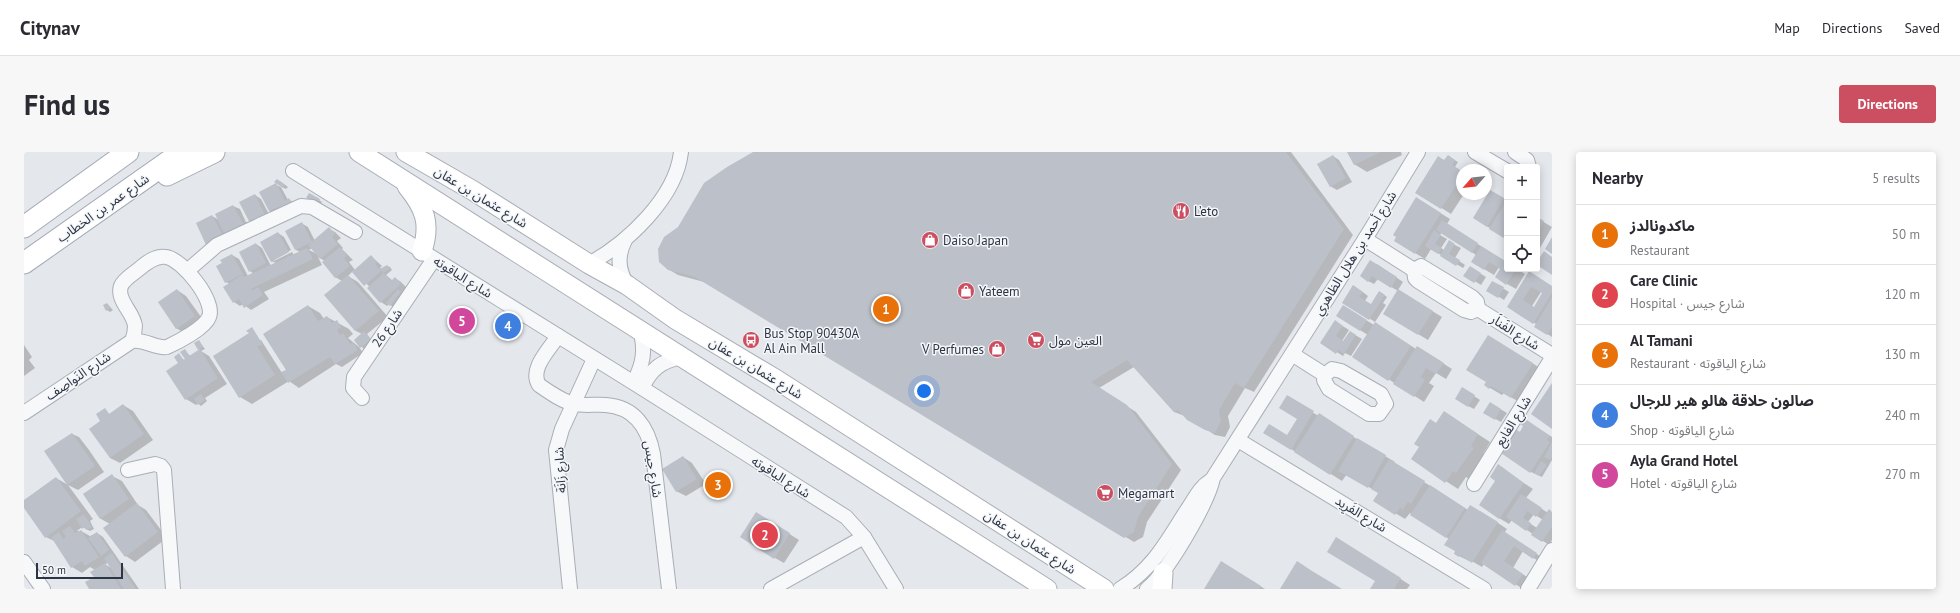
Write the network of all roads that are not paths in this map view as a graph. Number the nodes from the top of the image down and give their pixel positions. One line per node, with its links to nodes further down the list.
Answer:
1 (128, 152): 16 (main road)
2 (158, 152): 15 (main road)
3 (182, 152): 15 (main road, شارع عمر بن الخطاب)
4 (214, 152): 15 (main road)
5 (359, 152): 14 (main road, شارع عثمان بن عفان)
6 (406, 152): 22 (main road, شارع عثمان بن عفان)
7 (680, 152): 19 (street)
8 (1418, 152): 18 (street, شارع أحمد بن هلال الظاهري)
9 (1475, 152): 12 (street)
10 (1515, 152): 11 (street)
11 (1528, 164)
12 (1504, 169)
13 (293, 171): 20 (street, شارع الياقوته)
14 (403, 180): 20 (main road); 25 (main road, شارع عثمان بن عفان)
15 (133, 188): 21 (main road, شارع عمر بن الخطاب)
16 (24, 227)
17 (355, 232): 23 (street)
18 (1364, 239): 28 (street, شارع أحمد بن هلال الظاهري); 30 (street, شارع الفَناَر)
19 (626, 240): 22 (street); 24 (street)
20 (428, 255): 26 (street, شارع الياقوته); 34 (street, شارع 26)
21 (24, 263)
22 (589, 264): 24 (main road, شارع عثمان بن عفان)
23 (187, 272): 27 (street); 27 (street)
24 (626, 285): 54 (main road, شارع عثمان بن عفان)
25 (640, 330): 29 (main road, شارع عثمان بن عفان); 33 (street)
26 (558, 336): 31 (street, شارع الياقوته); 35 (street)
27 (132, 341): 36 (street, شارع النَواصِف)
28 (1292, 354): 32 (street); 37 (street, شارع أحمد بن هلال الظاهري)
29 (682, 357): 33 (street); 44 (main road, شارع عثمان بن عفان)
30 (1552, 357): 40 (street, شارع الفايع)
31 (594, 359): 33 (street, شارع الياقوته); 35 (street, شارع زَانَة)
32 (1325, 375)
33 (638, 385): 41 (street, شارع الياقوته)
34 (362, 398)
35 (573, 404): 48 (street, شارع زَانَة); 49 (street, شارع جيس)
36 (24, 413)
37 (1238, 440): 39 (street, شارع أحمد بن هلال الظاهري); 57 (street, شارع الفَرِيد)
38 (128, 470): 47 (street)
39 (1213, 478): 45 (street, شارع أحمد بن هلال الظاهري); 55 (street, شارع أحمد بن هلال الظاهري)
40 (1474, 484)
41 (864, 538): 50 (street); 51 (street, شارع الياقوته)
42 (1552, 550): 58 (street)
43 (24, 562): 46 (street)
44 (1008, 565): 52 (main road); 53 (main road, شارع عثمان بن عفان)
45 (1162, 581): 56 (street, شارع أحمد بن هلال الظاهري)
46 (43, 589)
47 (173, 589)
48 (570, 589)
49 (669, 589)
50 (771, 589)
51 (896, 589)
52 (1020, 589)
53 (1047, 589)
54 (1104, 589)
55 (1120, 589)
56 (1147, 589)
57 (1484, 589)
58 (1528, 589)

